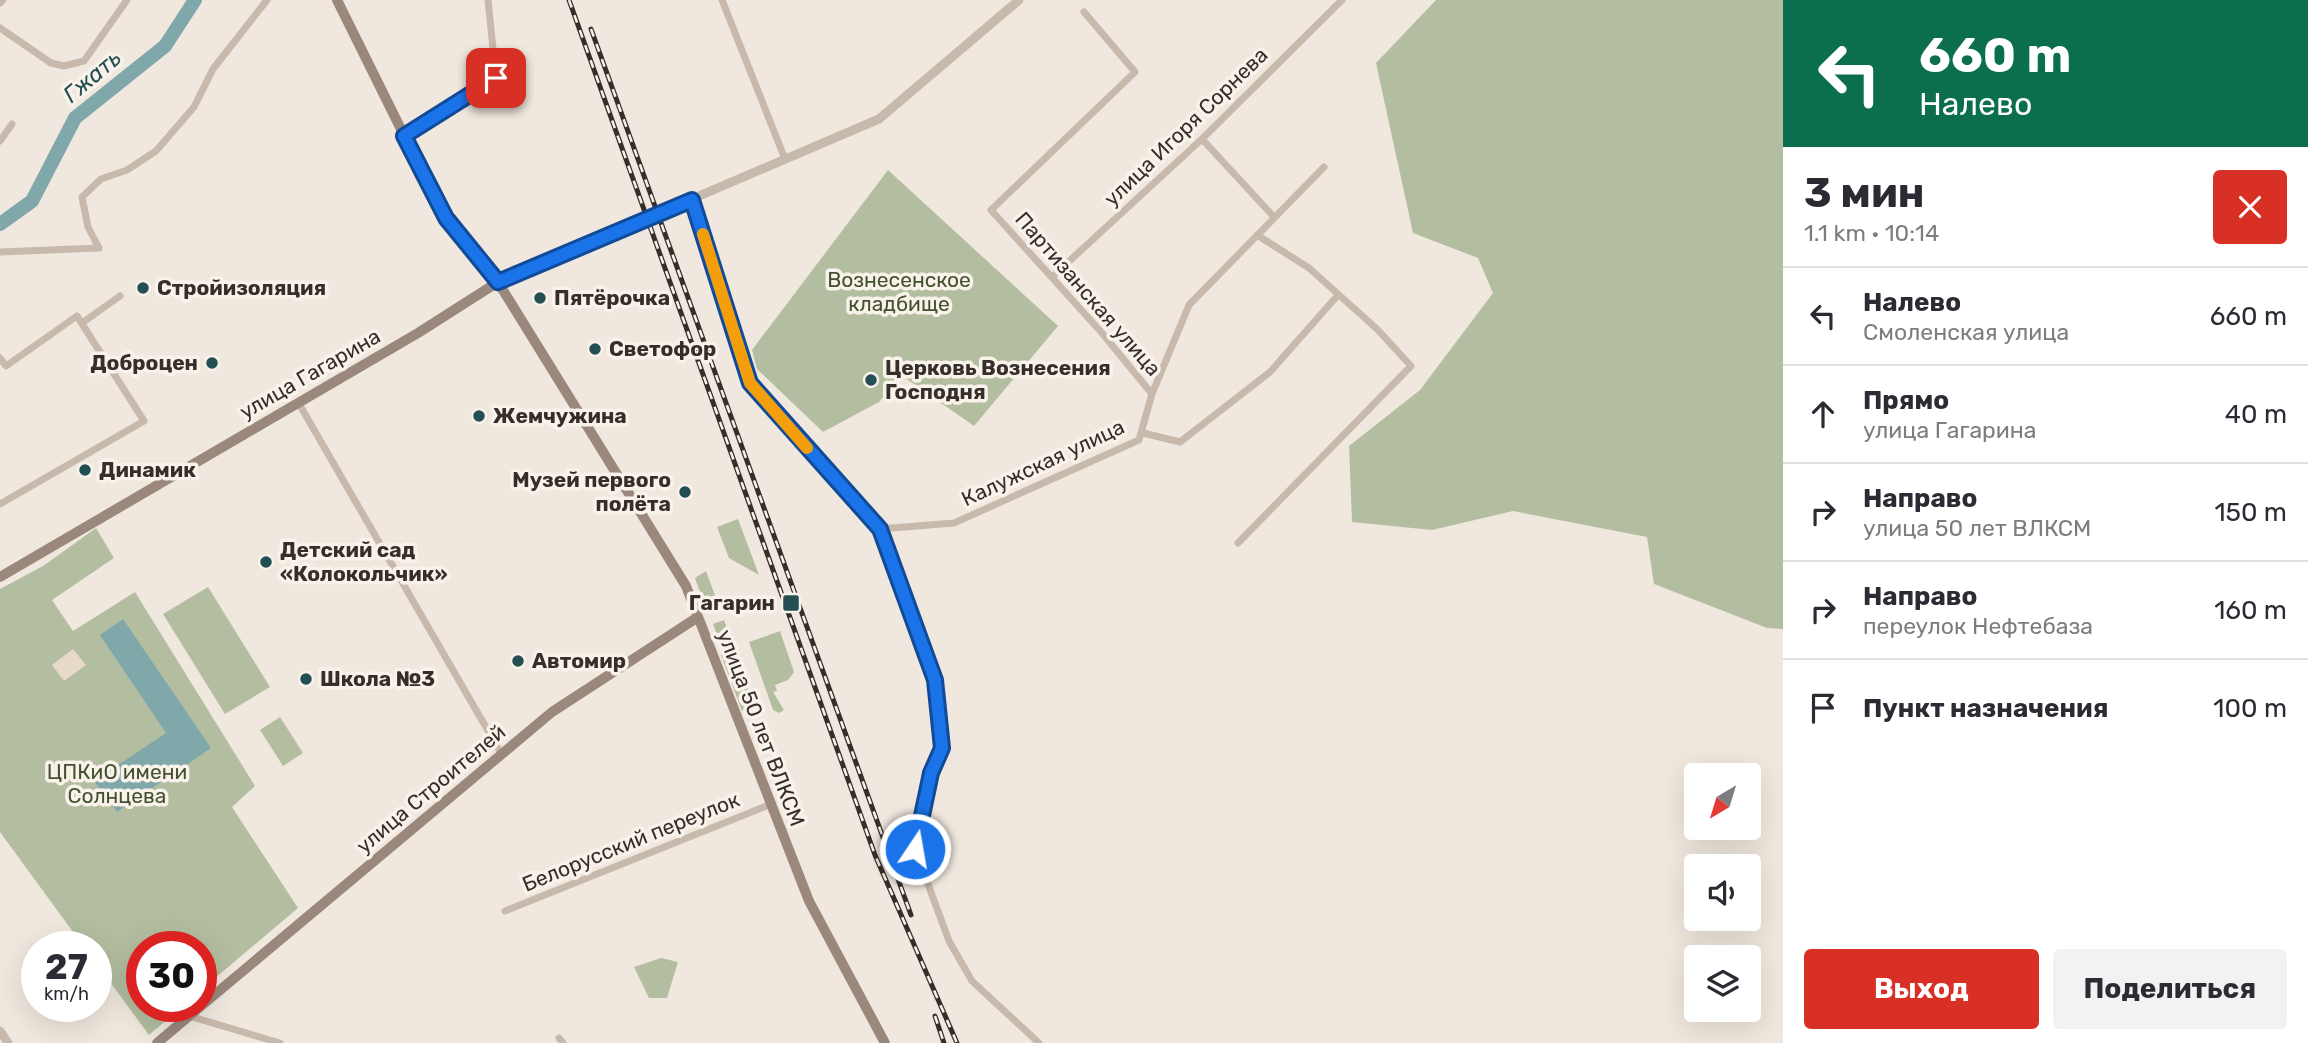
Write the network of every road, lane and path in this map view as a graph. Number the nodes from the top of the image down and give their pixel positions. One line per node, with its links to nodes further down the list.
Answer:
1 (127, 0): 9 (street)
2 (267, 0): 19 (street)
3 (337, 0): 11 (main road, улица 50 лет ВЛКСМ)
4 (488, 0): 11 (street)
5 (722, 0): 14 (street)
6 (1019, 0): 14 (street, улица Гагарина)
7 (1342, 0): 12 (street, улица Игоря Сорнева)
8 (1084, 12): 20 (street, Партизанская улица)
9 (0, 28)
10 (12, 124): 13 (street)
11 (404, 136): 21 (main road, улица 50 лет ВЛКСМ)
12 (1202, 139): 17 (street); 20 (street, улица Игоря Сорнева)
13 (0, 141)
14 (785, 159): 16 (street, улица Гагарина)
15 (1324, 167): 17 (street, Калужская улица)
16 (692, 200): 21 (street, улица Гагарина); 30 (street)
17 (1274, 217): 18 (street, Калужская улица)
18 (1257, 235): 22 (street); 26 (street, Калужская улица)
19 (0, 252)
20 (1052, 277): 26 (street, Партизанская улица)
21 (498, 282): 27 (main road, улица Гагарина); 33 (main road, улица 50 лет ВЛКСМ)
22 (1338, 295): 28 (street); 31 (street)
23 (120, 296): 24 (street)
24 (82, 323): 25 (street); 29 (street)
25 (0, 358)
26 (1152, 394): 28 (street, Калужская улица)
27 (298, 402): 32 (main road, улица Гагарина); 34 (street)
28 (1143, 433): 30 (street, Калужская улица)
29 (0, 504)
30 (880, 529): 45 (street)
31 (1238, 543)
32 (0, 578)
33 (698, 617): 34 (main road, улица Строителей); 35 (main road, улица 50 лет ВЛКСМ)
34 (502, 755): 37 (main road, улица Строителей)
35 (769, 804): 36 (street, Белорусский переулок); 44 (main road, улица 50 лет ВЛКСМ)
36 (505, 911)
37 (217, 993)
38 (182, 1022): 42 (main road, улица Строителей)
39 (209, 1022): 43 (street)
40 (0, 1031): 41 (street)
41 (8, 1043)
42 (157, 1043)
43 (280, 1043)
44 (885, 1043)
45 (1039, 1043)

